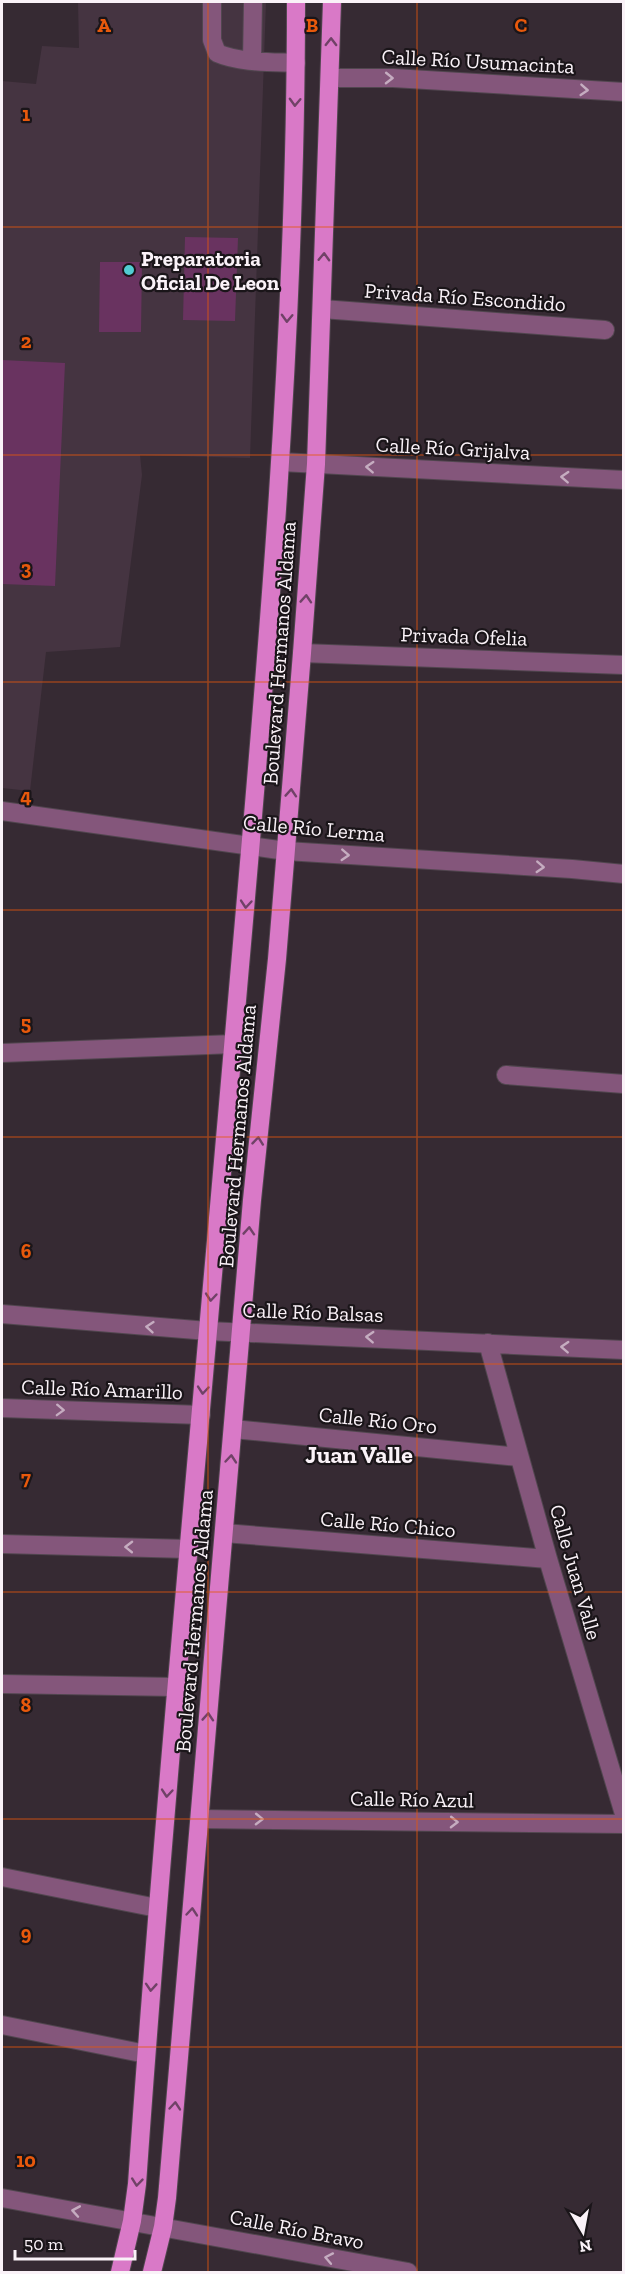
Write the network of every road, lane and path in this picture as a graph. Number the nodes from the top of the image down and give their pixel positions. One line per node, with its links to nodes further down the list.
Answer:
1 (212, 2): 5 (street)
2 (253, 2): 5 (street)
3 (296, 2): 6 (main road, Boulevard Hermanos Aldama)
4 (332, 2): 7 (main road, Boulevard Hermanos Aldama, one-way to 4)
5 (252, 60): 6 (street)
6 (296, 63): 11 (main road, Boulevard Hermanos Aldama, one-way to 11)
7 (331, 78): 8 (street, Calle Río Usumacinta, one-way to 8); 9 (main road, Boulevard Hermanos Aldama, one-way to 7)
8 (624, 92)
9 (322, 309): 10 (street, Privada Río Escondido); 12 (main road, Boulevard Hermanos Aldama)
10 (605, 330)
11 (281, 462): 12 (street, Calle Río Grijalva); 17 (main road, Boulevard Hermanos Aldama)
12 (316, 464): 13 (street, Calle Río Grijalva, one-way to 12); 14 (main road, Boulevard Hermanos Aldama, one-way to 12)
13 (624, 480)
14 (302, 653): 15 (street, Privada Ofelia); 18 (main road, Boulevard Hermanos Aldama, one-way to 14)
15 (624, 665)
16 (2, 811): 17 (street, Calle Río Lerma)
17 (251, 846): 18 (street, Calle Río Lerma); 20 (main road, Boulevard Hermanos Aldama, one-way to 20)
18 (286, 851): 19 (street, Calle Río Lerma, one-way to 19); 26 (main road, Boulevard Hermanos Aldama, one-way to 18)
19 (624, 874)
20 (234, 1044): 21 (street); 25 (main road, Boulevard Hermanos Aldama, one-way to 25)
21 (2, 1053)
22 (506, 1075): 23 (street)
23 (624, 1084)
24 (2, 1314): 25 (street, Calle Río Balsas, one-way to 24)
25 (208, 1331): 26 (street, Calle Río Balsas); 30 (main road, Boulevard Hermanos Aldama, one-way to 30)
26 (242, 1332): 27 (street, Calle Río Balsas, one-way to 26); 31 (main road, Boulevard Hermanos Aldama)
27 (488, 1343): 28 (street, Calle Río Balsas, one-way to 27); 32 (street, Calle Juan Valle)
28 (624, 1350)
29 (2, 1408): 30 (street, Calle Río Amarillo, one-way to 30)
30 (201, 1414): 35 (main road, Boulevard Hermanos Aldama)
31 (233, 1429): 32 (street, Calle Río Oro); 33 (main road, Boulevard Hermanos Aldama, one-way to 31)
32 (519, 1457): 36 (street, Calle Juan Valle)
33 (224, 1533): 36 (street, Calle Río Chico); 40 (main road, Boulevard Hermanos Aldama, one-way to 33)
34 (2, 1544): 35 (street, one-way to 34)
35 (188, 1549): 38 (main road, Boulevard Hermanos Aldama)
36 (548, 1559): 39 (street, Calle Juan Valle)
37 (2, 1684): 38 (street)
38 (175, 1687): 43 (main road, Boulevard Hermanos Aldama, one-way to 43)
39 (624, 1814)
40 (200, 1818): 41 (street, Calle Río Azul, one-way to 41); 48 (main road, Boulevard Hermanos Aldama, one-way to 40)
41 (624, 1824)
42 (2, 1877): 43 (street)
43 (157, 1908): 45 (main road, Boulevard Hermanos Aldama, one-way to 45)
44 (2, 2025): 45 (street)
45 (146, 2054): 47 (main road, Boulevard Hermanos Aldama, one-way to 47)
46 (2, 2198): 47 (street, Calle Río Bravo, one-way to 46)
47 (132, 2221): 48 (street, Calle Río Bravo); 49 (main road, Boulevard Hermanos Aldama)
48 (163, 2227): 50 (main road, Boulevard Hermanos Aldama); 51 (street, Calle Río Bravo, one-way to 48)
49 (120, 2272)
50 (152, 2272)
51 (397, 2272)

